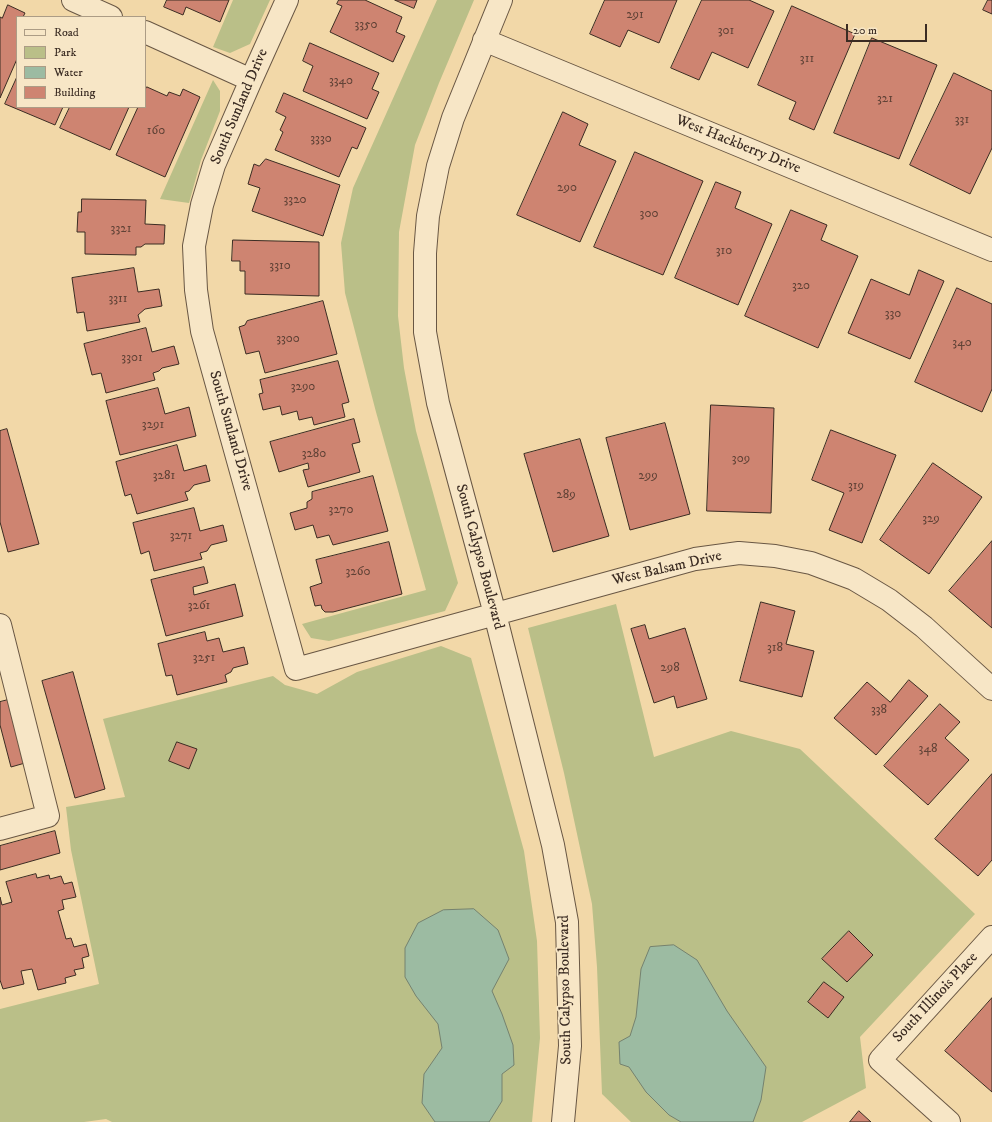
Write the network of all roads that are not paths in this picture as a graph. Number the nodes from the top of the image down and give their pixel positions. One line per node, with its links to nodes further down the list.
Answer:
1 (73, 0): 4 (street)
2 (287, 0): 7 (street, South Sunland Drive)
3 (501, 0): 6 (street, South Calypso Boulevard)
4 (109, 16)
5 (146, 32): 7 (street)
6 (484, 40): 8 (street, West Hackberry Drive); 9 (street, South Calypso Boulevard)
7 (251, 80): 9 (street, South Sunland Drive)
8 (992, 250)
9 (495, 614): 11 (street, West Balsam Drive); 14 (street, South Calypso Boulevard)
10 (0, 624): 12 (street)
11 (992, 689)
12 (0, 829)
13 (992, 937): 15 (street, South Illinois Place)
14 (563, 1122)
15 (949, 1122)

